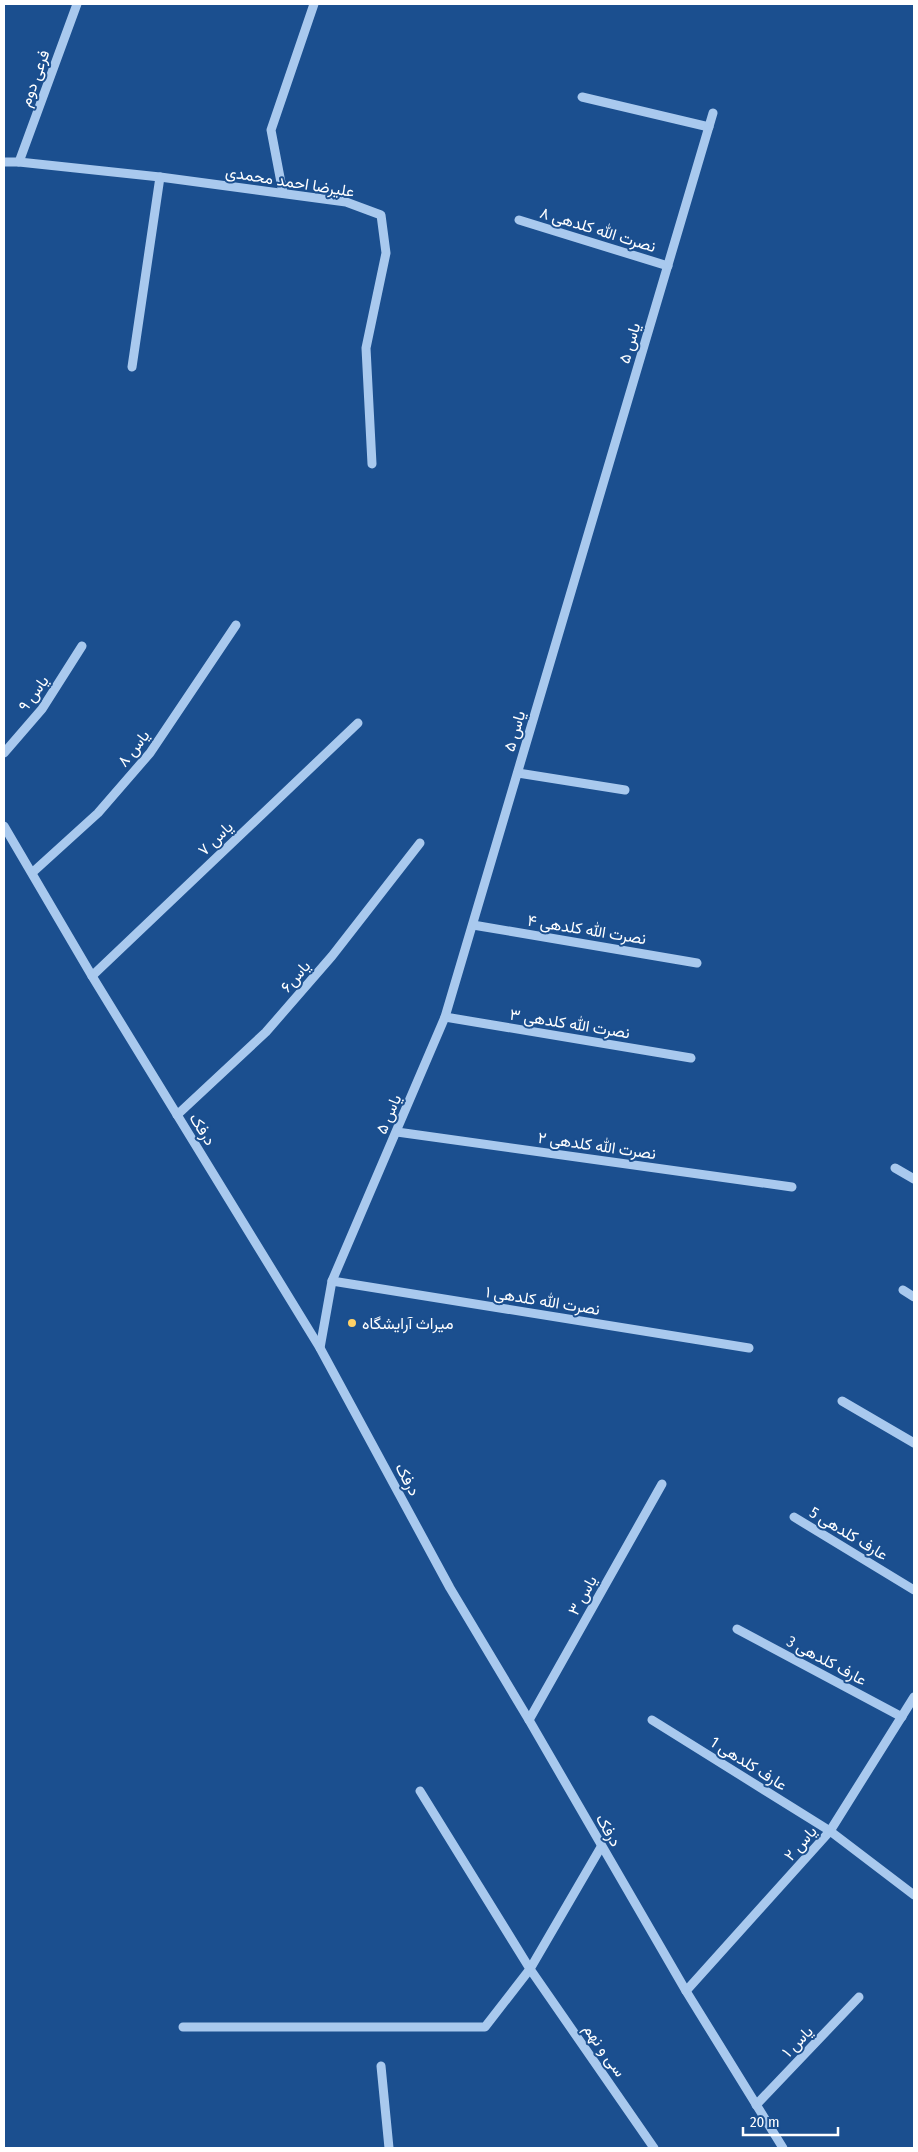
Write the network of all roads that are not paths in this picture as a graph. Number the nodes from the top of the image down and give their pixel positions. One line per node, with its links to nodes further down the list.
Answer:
1 (77, 4): 7 (street, فرعی دوم)
2 (314, 4): 9 (street)
3 (582, 97): 5 (street)
4 (713, 113): 5 (street, یاس ۵)
5 (710, 127): 11 (street, یاس ۵)
6 (4, 162): 7 (street, علیرضا احمد محمدی)
7 (19, 162): 8 (street, علیرضا احمد محمدی)
8 (160, 177): 9 (street, علیرضا احمد محمدی); 12 (street)
9 (282, 193): 13 (street, علیرضا احمد محمدی)
10 (519, 220): 11 (street, نصرت الله کلدهی ۸)
11 (668, 266): 18 (street, یاس ۵)
12 (132, 366)
13 (372, 464)
14 (236, 625): 22 (street, یاس ۸)
15 (82, 646): 17 (street, یاس ۹)
16 (358, 723): 25 (street, یاس ۷)
17 (4, 753)
18 (518, 772): 19 (street); 23 (street, یاس ۵)
19 (625, 790)
20 (4, 826): 22 (street, درفک)
21 (420, 843): 28 (street, یاس۶)
22 (32, 872): 25 (street, درفک)
23 (473, 925): 24 (street, نصرت الله کلدهی ۴); 26 (street, یاس ۵)
24 (697, 962)
25 (92, 976): 28 (street, درفک)
26 (445, 1017): 27 (street, نصرت الله کلدهی ۳); 29 (street, یاس ۵)
27 (691, 1058)
28 (177, 1115): 36 (street, درفک)
29 (397, 1132): 32 (street, نصرت الله کلدهی ۲); 33 (street, یاس ۵)
30 (895, 1168): 31 (street)
31 (914, 1180)
32 (792, 1187)
33 (332, 1281): 36 (street, یاس ۵); 37 (street, نصرت الله کلدهی ۱)
34 (903, 1290): 35 (street)
35 (914, 1297)
36 (320, 1348): 46 (street, درفک)
37 (749, 1348)
38 (842, 1401): 39 (street)
39 (914, 1443)
40 (662, 1484): 46 (street, یاس ۳)
41 (794, 1517): 42 (street, عارف کلدهی 5)
42 (914, 1590)
43 (737, 1629): 45 (street, عارف کلدهی 3)
44 (914, 1697): 45 (street, یاس ۲)
45 (902, 1717): 49 (street, یاس ۲)
46 (529, 1720): 50 (street, درفک)
47 (652, 1720): 49 (street, عارف کلدهی 1)
48 (420, 1791): 52 (street, سی و نهم)
49 (830, 1831): 51 (street, عارف کلدهی 1); 53 (street, یاس ۲)
50 (601, 1847): 52 (street); 53 (street, درفک)
51 (914, 1895)
52 (530, 1969): 55 (street); 59 (street, سی و نهم)
53 (686, 1991): 57 (street, درفک)
54 (859, 1997): 57 (street, یاس ۱)
55 (183, 2027)
56 (381, 2066): 58 (street)
57 (756, 2105): 60 (street, درفک)
58 (388, 2148)
59 (654, 2148)
60 (783, 2148)

